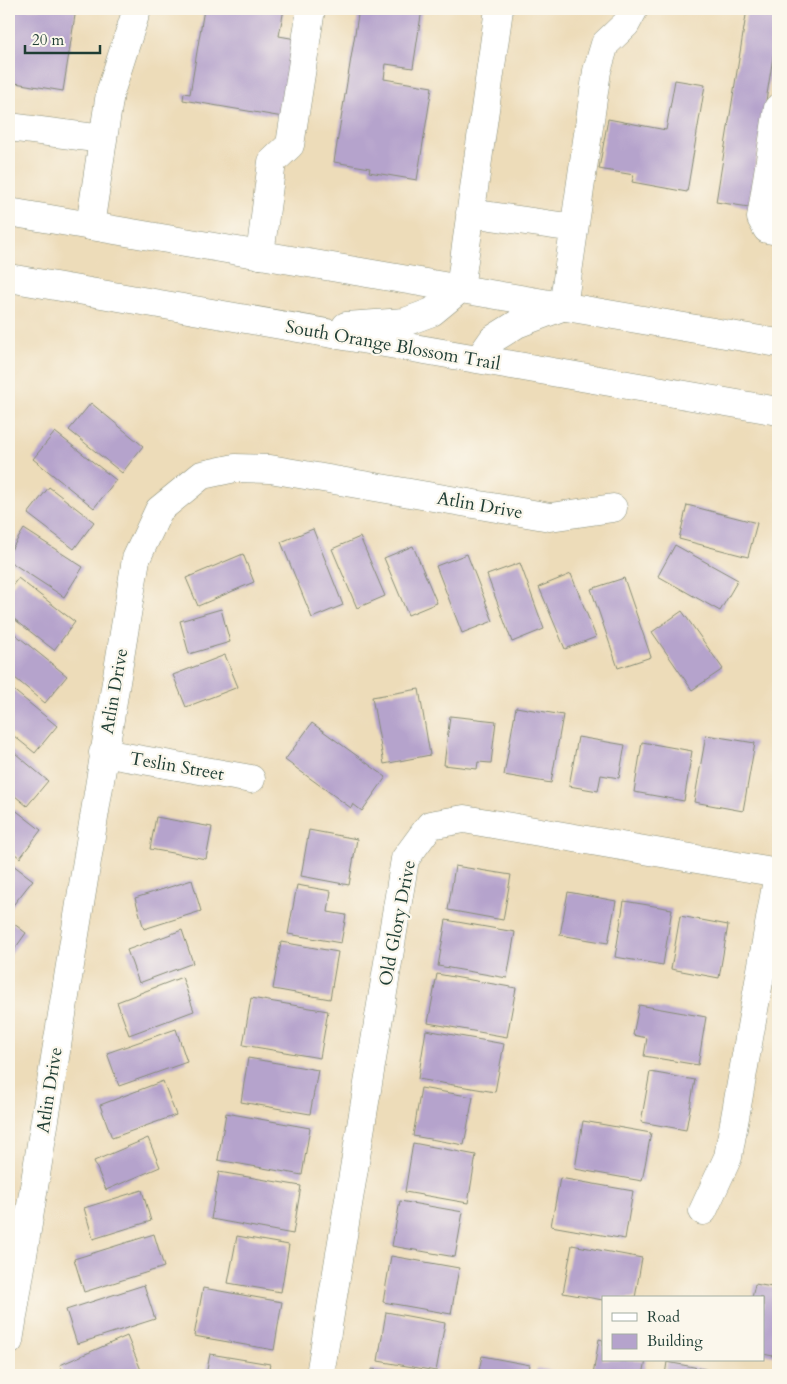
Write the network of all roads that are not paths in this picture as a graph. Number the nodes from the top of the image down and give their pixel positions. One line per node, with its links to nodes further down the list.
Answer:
1 (137, 9): 7 (street)
2 (311, 9): 13 (street)
3 (499, 9): 9 (street)
4 (634, 9): 11 (street)
5 (778, 108): 12 (street)
6 (9, 126): 7 (street)
7 (103, 139): 10 (street)
8 (9, 212): 10 (street)
9 (470, 213): 11 (street); 15 (street)
10 (90, 226): 13 (street)
11 (574, 228): 16 (street)
12 (778, 231)
13 (260, 255): 15 (street)
14 (9, 278): 17 (street, South Orange Blossom Trail)
15 (460, 289): 16 (street); 17 (street)
16 (563, 307): 18 (street); 19 (street)
17 (302, 329): 19 (street, South Orange Blossom Trail)
18 (778, 344)
19 (479, 359): 20 (street, South Orange Blossom Trail)
20 (778, 411)
21 (613, 508): 22 (street, Atlin Drive)
22 (103, 753): 23 (street, Teslin Street); 26 (street, Atlin Drive)
23 (251, 779)
24 (778, 874): 25 (street); 28 (street, Old Glory Drive)
25 (703, 1210)
26 (13, 1280): 27 (street, Atlin Drive)
27 (9, 1341)
28 (320, 1375)

